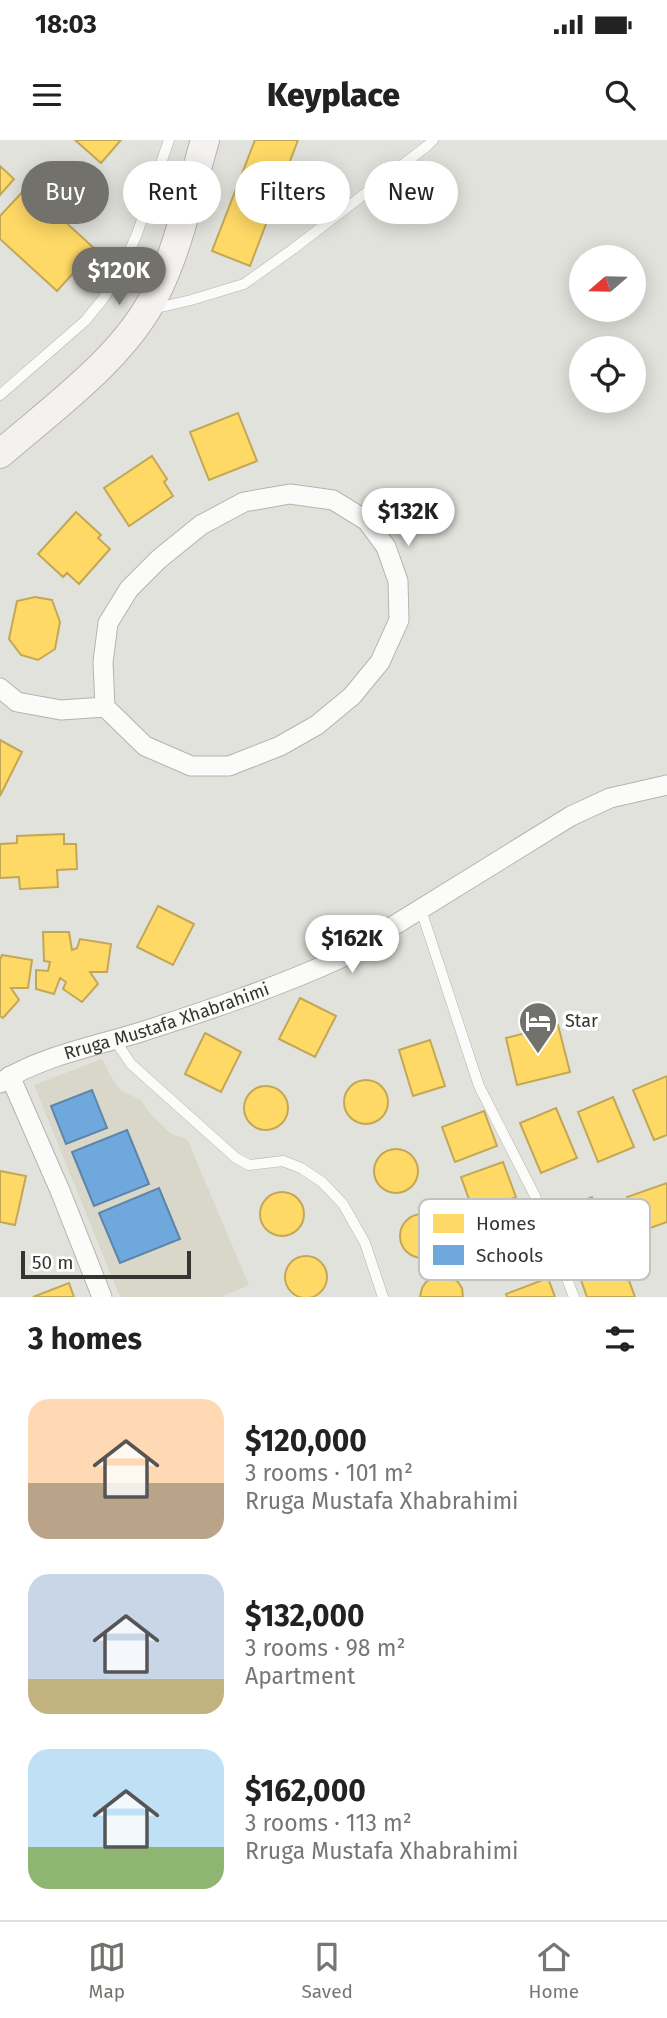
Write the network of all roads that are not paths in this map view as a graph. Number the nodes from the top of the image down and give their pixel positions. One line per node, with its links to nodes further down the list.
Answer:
1 (169, 140): 5 (lane)
2 (205, 140): 4 (street)
3 (432, 140): 4 (lane)
4 (149, 306): 6 (street)
5 (0, 395)
6 (0, 454)
7 (0, 688): 8 (street)
8 (105, 707): 8 (street)
9 (667, 785): 10 (street, Rruga Mustafa Xhabrahimi)
10 (421, 910): 11 (street, Rruga Mustafa Xhabrahimi); 13 (lane)
11 (115, 1040): 12 (street, Rruga Mustafa Xhabrahimi); 16 (lane)
12 (5, 1080): 15 (street)
13 (536, 1199)
14 (567, 1280): 17 (lane)
15 (102, 1297)
16 (383, 1297)
17 (574, 1297)

